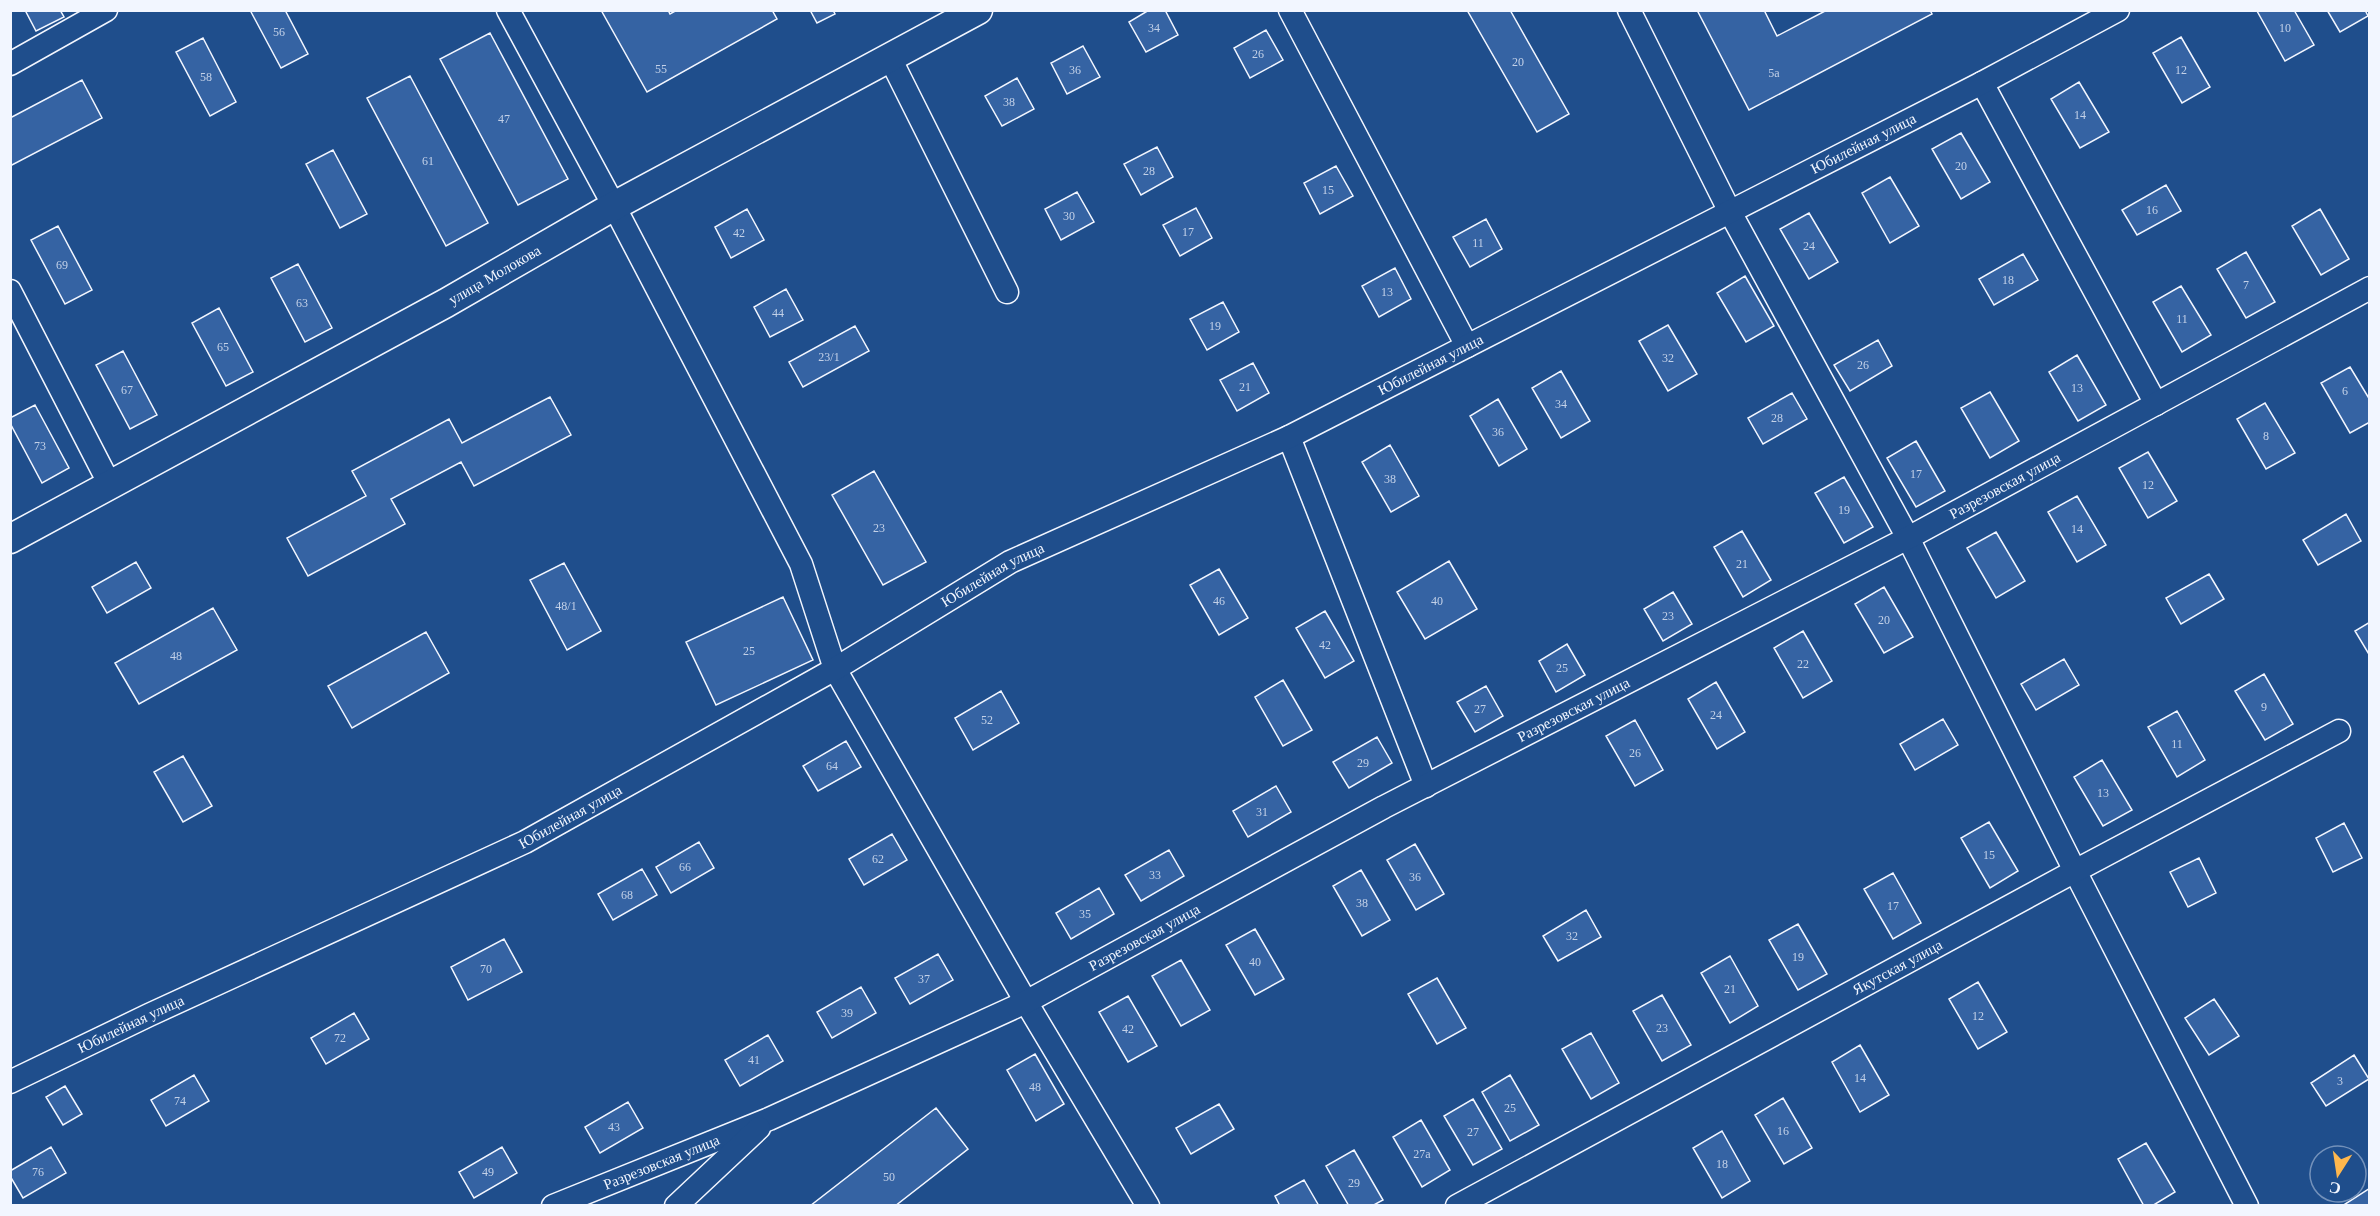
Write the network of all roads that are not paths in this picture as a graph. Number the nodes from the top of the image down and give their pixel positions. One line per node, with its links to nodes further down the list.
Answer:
1 (106, 10): 8 (street)
2 (507, 10): 10 (street)
3 (978, 10): 7 (street, улица Молокова)
4 (1290, 10): 15 (street)
5 (1629, 10): 11 (street)
6 (2118, 10): 9 (street, Юбилейная улица)
7 (890, 58): 10 (street, улица Молокова); 14 (street)
8 (10, 64)
9 (1982, 83): 11 (street, Юбилейная улица); 16 (street)
10 (614, 206): 18 (street, улица Молокова); 21 (street)
11 (1730, 212): 15 (street, Юбилейная улица); 19 (street)
12 (2370, 288): 16 (street, Разрезовская улица)
13 (10, 291): 18 (street)
14 (1006, 292)
15 (1467, 346): 17 (street, Юбилейная улица)
16 (2156, 404): 19 (street, Разрезовская улица)
17 (1289, 437): 21 (street, Юбилейная улица); 23 (street)
18 (110, 485): 20 (street, улица Молокова)
19 (1908, 538): 23 (street, Разрезовская улица); 24 (street)
20 (10, 539)
21 (835, 669): 25 (street); 26 (street, Юбилейная улица)
22 (2339, 731): 24 (street, Якутская улица)
23 (1426, 786): 25 (street, Разрезовская улица)
24 (2075, 871): 31 (street, Якутская улица); 32 (street)
25 (1026, 1002): 27 (street, Разрезовская улица); 30 (street)
26 (10, 1082)
27 (769, 1119): 28 (street, Разрезовская улица); 29 (street, Разрезовская улица)
28 (553, 1206)
29 (676, 1206)
30 (1148, 1206)
31 (1457, 1206)
32 (2247, 1206)

